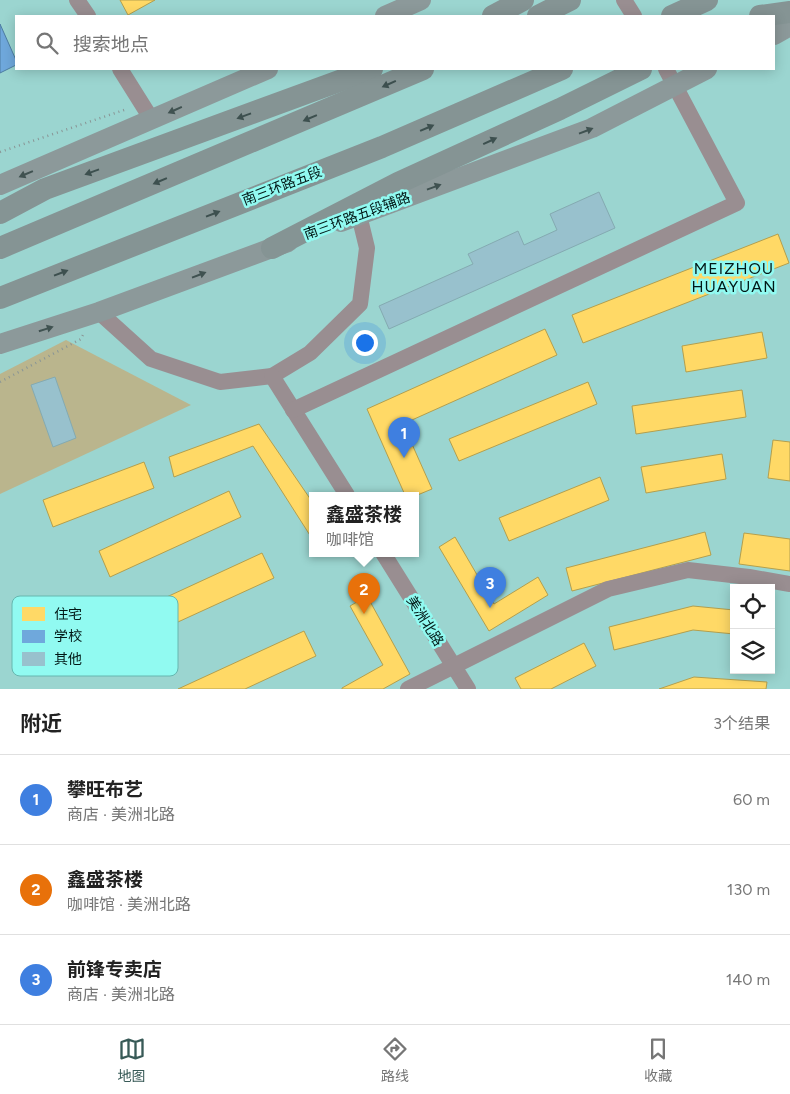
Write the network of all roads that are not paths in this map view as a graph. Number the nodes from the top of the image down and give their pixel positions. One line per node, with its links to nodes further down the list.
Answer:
1 (77, 0): 8 (street)
2 (421, 0): 9 (main road)
3 (522, 0): 10 (highway)
4 (570, 0): 11 (highway)
5 (624, 0): 12 (street)
6 (707, 0): 13 (highway)
7 (790, 12): 14 (highway)
8 (87, 15)
9 (387, 15)
10 (495, 15)
11 (540, 15)
12 (633, 15)
13 (674, 15)
14 (768, 15)
15 (790, 26): 16 (main road)
16 (775, 34)
17 (121, 70): 25 (street)
18 (265, 70): 25 (main road, one-way to 25)
19 (369, 70): 27 (highway, one-way to 27)
20 (421, 70): 29 (highway, one-way to 29)
21 (560, 70): 31 (highway, 南三环路五段, one-way to 21)
22 (639, 70): 30 (highway, one-way to 22)
23 (702, 70): 24 (main road, 南三环路五段辅路)
24 (670, 77): 28 (main road, 南三环路五段辅路, one-way to 24); 37 (street)
25 (147, 111): 26 (main road, one-way to 26)
26 (0, 185)
27 (0, 213)
28 (359, 215): 30 (main road, 南三环路五段辅路); 36 (street)
29 (0, 248)
30 (272, 248): 34 (main road, 南三环路五段辅路, one-way to 30)
31 (32, 284): 32 (highway, 南三环路五段); 33 (highway)
32 (0, 298)
33 (0, 310)
34 (94, 314): 35 (main road, 南三环路五段辅路, one-way to 34); 36 (street)
35 (0, 344)
36 (272, 376): 37 (street)
37 (293, 410): 38 (street)
38 (345, 492)
39 (385, 557): 41 (street, 美洲北路)
40 (790, 584): 41 (street)
41 (454, 667): 42 (street); 43 (street, 美洲北路)
42 (408, 689)
43 (468, 689)

